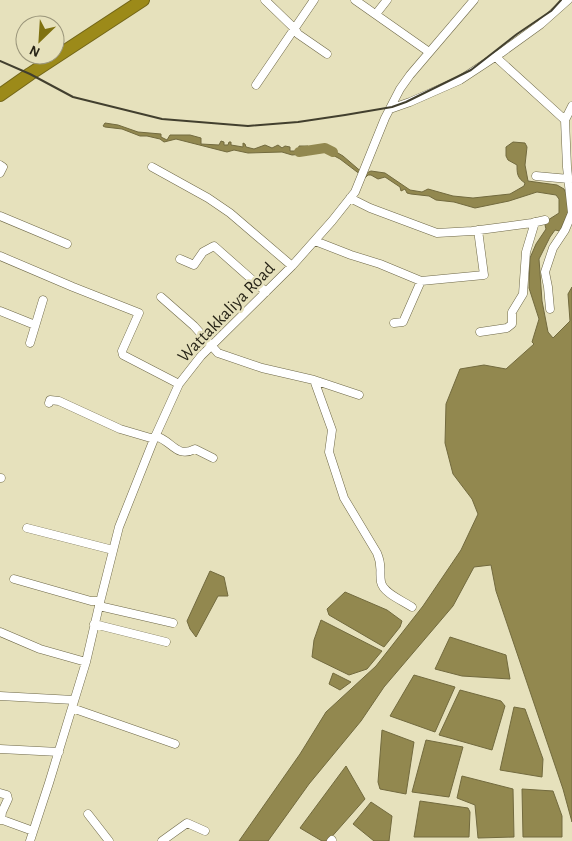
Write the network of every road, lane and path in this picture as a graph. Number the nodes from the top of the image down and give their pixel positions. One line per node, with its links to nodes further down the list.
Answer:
1 (143, 0): 14 (highway)
2 (265, 0): 9 (street)
3 (314, 0): 9 (street)
4 (355, 0): 8 (street)
5 (386, 0): 8 (street)
6 (474, 0): 10 (street, Wattakkaliya Road)
7 (568, 0): 15 (street)
8 (376, 14): 10 (street)
9 (295, 29): 11 (street); 13 (street)
10 (429, 52): 15 (street, Wattakkaliya Road)
11 (327, 54)
12 (499, 60): 16 (street)
13 (256, 85)
14 (0, 95)
15 (390, 110): 23 (street, Wattakkaliya Road)
16 (569, 114): 19 (street)
17 (0, 165): 20 (street)
18 (152, 168): 32 (street)
19 (570, 168): 22 (street)
20 (0, 173)
21 (536, 176): 22 (street)
22 (569, 179): 37 (street)
23 (350, 198): 27 (street); 28 (street, Wattakkaliya Road)
24 (0, 216): 29 (street)
25 (545, 220): 26 (street)
26 (533, 223): 27 (street); 41 (street)
27 (478, 230): 33 (street)
28 (315, 241): 32 (street, Wattakkaliya Road); 33 (street)
29 (67, 244)
30 (0, 256): 45 (street)
31 (180, 259): 34 (street)
32 (292, 266): 34 (street, Wattakkaliya Road)
33 (421, 281): 39 (street)
34 (266, 292): 43 (street, Wattakkaliya Road)
35 (161, 298): 43 (street)
36 (43, 300): 40 (street)
37 (550, 309)
38 (0, 311): 40 (street)
39 (394, 323)
40 (35, 325): 42 (street)
41 (480, 332)
42 (30, 342)
43 (212, 345): 44 (street); 45 (street, Wattakkaliya Road)
44 (314, 380): 46 (street); 54 (street)
45 (179, 384): 48 (street, Wattakkaliya Road)
46 (359, 395)
47 (49, 403): 48 (street)
48 (155, 437): 49 (street); 51 (street, Wattakkaliya Road)
49 (213, 458)
50 (27, 528): 51 (street)
51 (113, 550): 53 (street, Wattakkaliya Road)
52 (14, 579): 53 (street)
53 (99, 604): 55 (street); 56 (street, Wattakkaliya Road)
54 (412, 607)
55 (173, 623)
56 (94, 624): 58 (street); 59 (street, Wattakkaliya Road)
57 (0, 632): 59 (street)
58 (166, 642)
59 (86, 662): 61 (street, Wattakkaliya Road)
60 (0, 696): 61 (street)
61 (73, 704): 62 (street); 64 (street, Wattakkaliya Road)
62 (176, 744)
63 (0, 749): 64 (street)
64 (58, 752): 68 (street, Wattakkaliya Road)
65 (0, 793): 67 (street)
66 (88, 814): 71 (street)
67 (1, 819): 68 (street)
68 (33, 831): 70 (street, Wattakkaliya Road)
69 (205, 831): 72 (street)
70 (30, 841)
71 (109, 841)
72 (162, 841)

